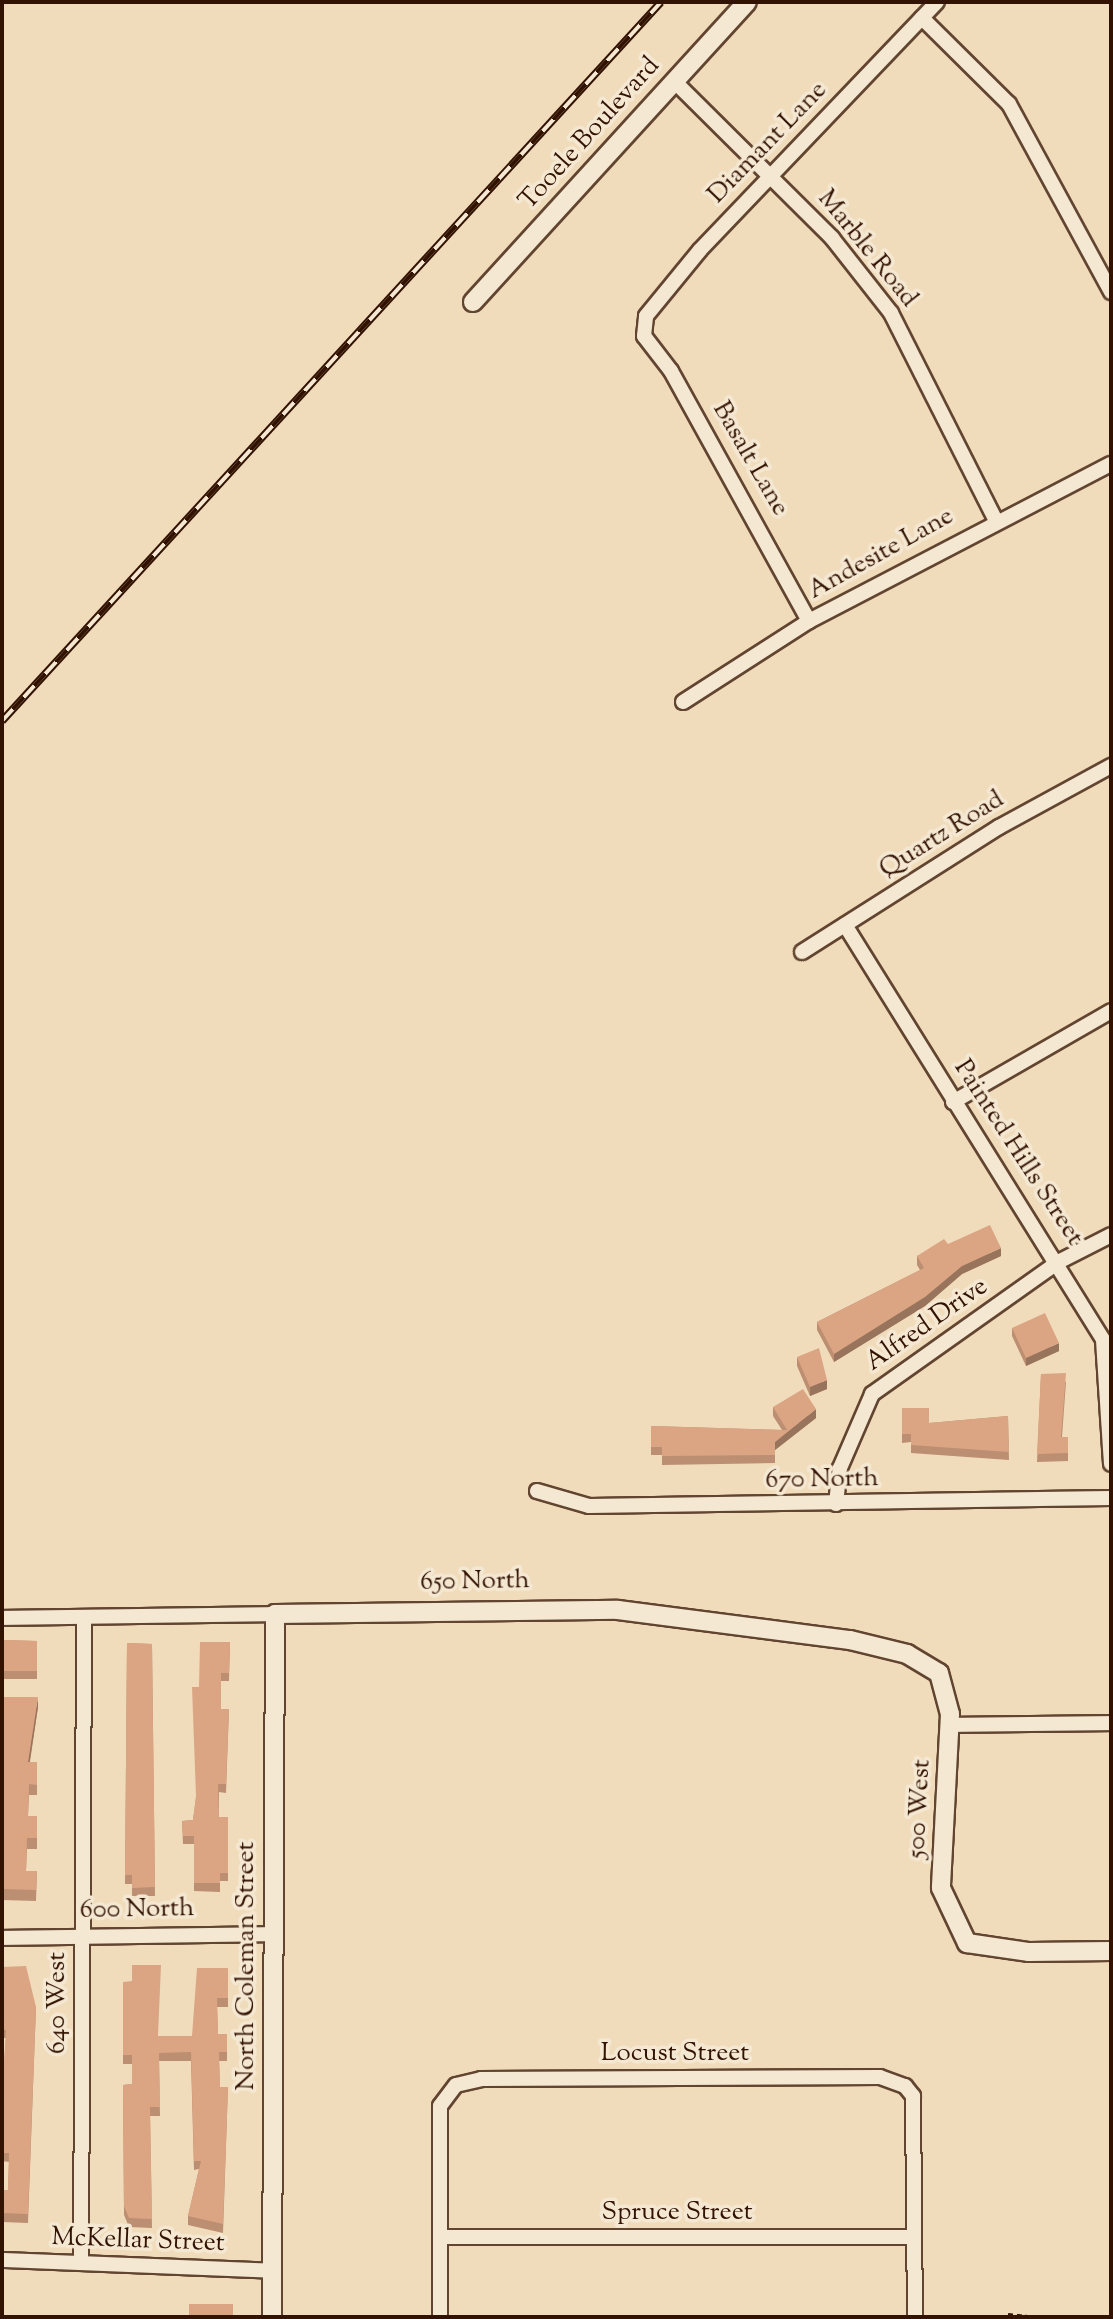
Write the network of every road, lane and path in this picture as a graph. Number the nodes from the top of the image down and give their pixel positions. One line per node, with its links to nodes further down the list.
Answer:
1 (747, 2): 4 (street, Tooele Boulevard)
2 (937, 2): 3 (street, Diamant Lane)
3 (922, 18): 5 (street, Diamant Lane); 6 (street)
4 (674, 81): 5 (street, Marble Road); 7 (street, Tooele Boulevard)
5 (772, 176): 8 (street, Diamant Lane); 10 (street, Marble Road)
6 (1111, 292)
7 (473, 302)
8 (645, 326): 11 (street, Basalt Lane)
9 (1111, 464): 10 (street, Andesite Lane)
10 (995, 519): 11 (street, Andesite Lane)
11 (809, 621): 12 (street, Andesite Lane)
12 (683, 702)
13 (1111, 766): 14 (street, Quartz Road)
14 (845, 925): 15 (street, Quartz Road); 17 (street, Painted Hills Street)
15 (802, 952)
16 (1111, 1011): 17 (street)
17 (953, 1102): 19 (street, Painted Hills Street)
18 (1111, 1235): 19 (street, Alfred Drive)
19 (1060, 1261): 20 (street, Painted Hills Street); 23 (street, Alfred Drive)
20 (1111, 1464)
21 (537, 1491): 23 (street, 670 North)
22 (1111, 1498): 23 (street, 670 North)
23 (836, 1504)
24 (275, 1614): 25 (street, 650 North); 27 (street, 650 North); 30 (street, North Coleman Street)
25 (84, 1617): 26 (street, 650 North); 31 (street, 640 West)
26 (2, 1618)
27 (939, 1673): 29 (street, 500 West)
28 (1111, 1723): 29 (street)
29 (950, 1725): 33 (street, 500 West)
30 (274, 1934): 31 (street, 600 North); 38 (street, North Coleman Street)
31 (83, 1937): 32 (street, 600 North); 37 (street, 640 West)
32 (2, 1938)
33 (1111, 1951)
34 (440, 2237): 35 (street, Spruce Street); 35 (street, Locust Street); 41 (street)
35 (914, 2237): 42 (street)
36 (2, 2260): 37 (street, McKellar Street)
37 (81, 2263): 38 (street, McKellar Street)
38 (272, 2270): 40 (street, North Coleman Street)
39 (1008, 2315): 43 (path)
40 (272, 2317)
41 (440, 2317)
42 (915, 2317)
43 (1028, 2317)

